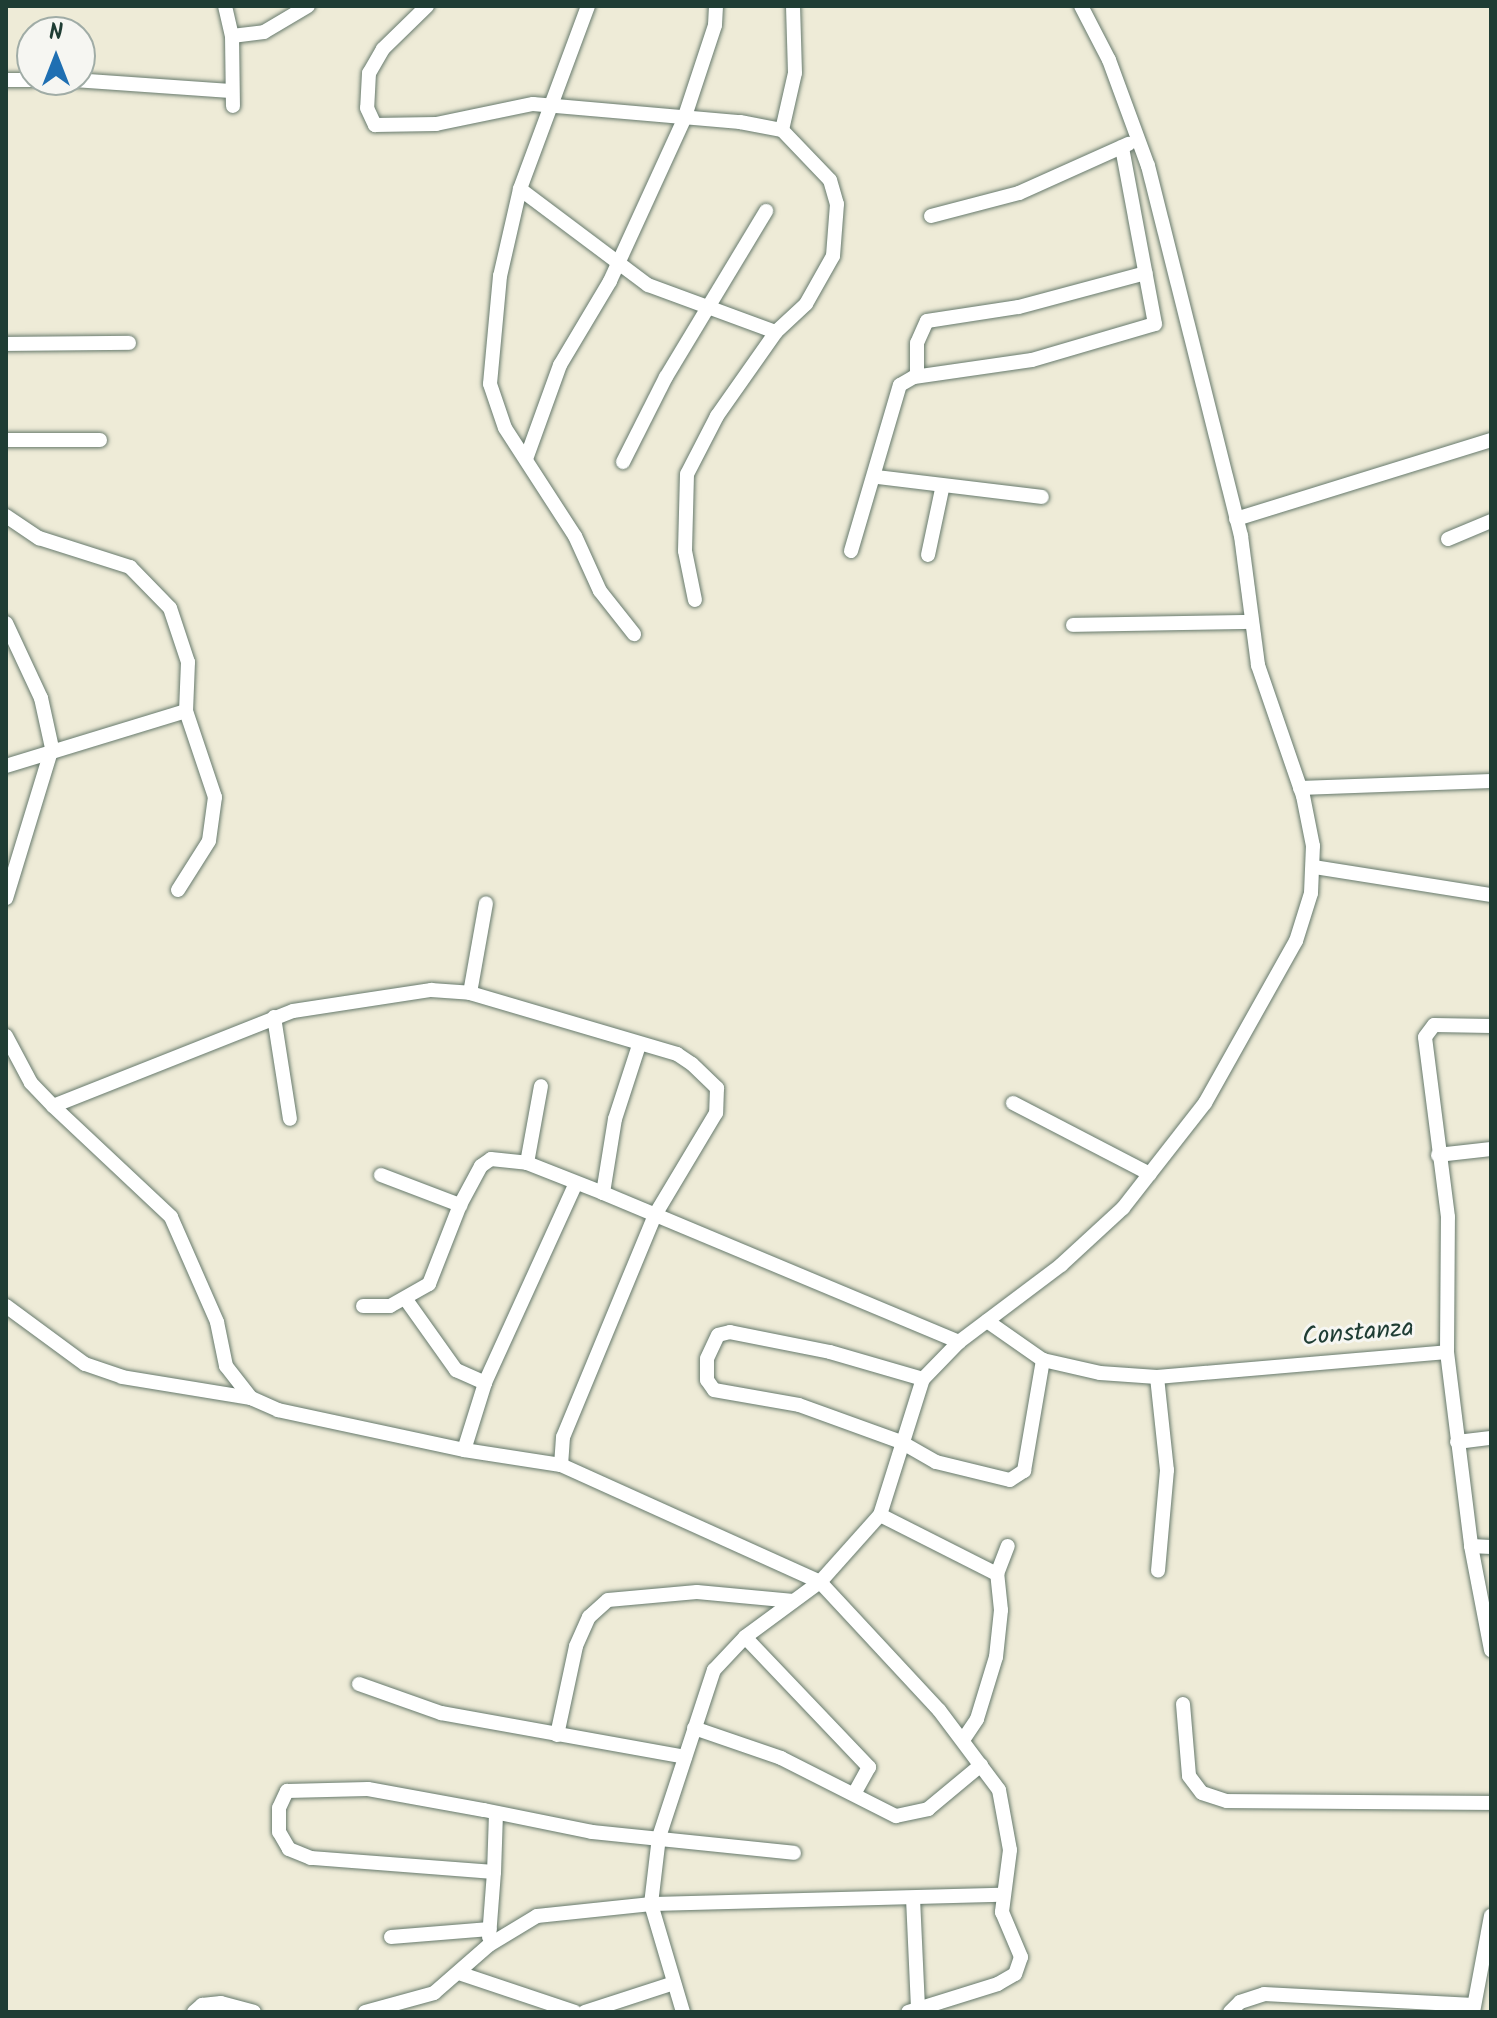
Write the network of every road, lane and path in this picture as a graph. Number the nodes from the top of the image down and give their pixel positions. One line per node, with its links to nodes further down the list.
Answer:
1 (225, 6): 8 (street)
2 (308, 6): 8 (street)
3 (427, 6): 11 (street)
4 (588, 6): 11 (street)
5 (716, 6): 13 (street)
6 (793, 6): 14 (street)
7 (1081, 6): 15 (street)
8 (232, 36): 10 (street)
9 (96, 82): 10 (street)
10 (231, 91): 12 (street)
11 (549, 104): 13 (street); 17 (street)
12 (233, 106)
13 (684, 119): 14 (street); 20 (street)
14 (782, 130): 23 (street)
15 (1139, 139): 16 (street); 36 (street)
16 (1122, 147): 19 (street); 21 (street)
17 (520, 189): 20 (street); 30 (street)
18 (766, 211): 22 (street)
19 (931, 216)
20 (616, 260): 22 (street); 30 (street)
21 (1146, 273): 26 (street); 26 (street)
22 (711, 308): 23 (street); 31 (street)
23 (776, 332): 41 (street)
24 (129, 343): 25 (street)
25 (6, 344)
26 (917, 376): 32 (street)
27 (6, 440): 28 (street)
28 (100, 440)
29 (1491, 440): 36 (street)
30 (526, 459): 45 (street)
31 (623, 462)
32 (877, 477): 33 (street); 39 (street)
33 (942, 489): 34 (street); 40 (street)
34 (1042, 497)
35 (6, 516): 46 (street)
36 (1236, 519): 42 (street)
37 (1491, 521): 38 (street)
38 (1448, 539)
39 (851, 551)
40 (928, 555)
41 (695, 600)
42 (1250, 622): 44 (street); 50 (street)
43 (6, 623): 47 (street)
44 (1073, 625)
45 (634, 634)
46 (186, 711): 47 (street); 52 (street)
47 (52, 748): 48 (street); 54 (street)
48 (6, 766)
49 (1491, 781): 50 (street)
50 (1300, 788): 51 (street)
51 (1314, 867): 53 (street); 68 (street)
52 (178, 890)
53 (1491, 895)
54 (6, 898)
55 (486, 903): 56 (street)
56 (470, 993): 57 (street); 60 (street)
57 (274, 1017): 63 (street); 64 (street)
58 (1491, 1026): 66 (street)
59 (6, 1036): 63 (street)
60 (639, 1045): 71 (street); 73 (street)
61 (541, 1086): 67 (street)
62 (1013, 1103): 68 (street)
63 (53, 1106): 84 (street)
64 (290, 1119)
65 (1491, 1149): 66 (street)
66 (1438, 1155): 79 (street)
67 (527, 1163): 70 (street); 72 (street)
68 (1150, 1174): 77 (street)
69 (381, 1175): 72 (street)
70 (576, 1183): 71 (street); 83 (street)
71 (603, 1193): 73 (street)
72 (460, 1205): 74 (street)
73 (655, 1215): 78 (street); 89 (street)
74 (407, 1301): 76 (street); 83 (street)
75 (6, 1306): 84 (street)
76 (363, 1306)
77 (987, 1321): 78 (street); 80 (street, Constanza)
78 (959, 1342): 82 (street)
79 (1447, 1352): 81 (street, Constanza); 87 (street, Constanza)
80 (1043, 1360): 81 (street, Constanza); 86 (street)
81 (1157, 1377): 94 (street)
82 (923, 1379): 86 (street); 86 (street)
83 (485, 1383): 88 (street)
84 (251, 1398): 88 (street)
85 (1491, 1438): 87 (street)
86 (901, 1442): 90 (street)
87 (1457, 1442): 92 (street, Constanza)
88 (464, 1450): 89 (street)
89 (561, 1465): 96 (street)
90 (880, 1515): 95 (street); 96 (street)
91 (1008, 1546): 95 (street)
92 (1471, 1546): 93 (street); 99 (street, Constanza)
93 (1491, 1547)
94 (1158, 1571)
95 (997, 1574): 104 (street)
96 (820, 1582): 97 (street); 104 (street)
97 (794, 1601): 98 (street); 103 (street)
98 (745, 1637): 102 (street); 107 (street)
99 (1491, 1650)
100 (359, 1684): 103 (street)
101 (1183, 1704): 108 (street)
102 (694, 1728): 105 (street); 107 (street)
103 (557, 1735): 105 (street)
104 (963, 1740): 106 (street)
105 (685, 1757): 110 (street)
106 (981, 1765): 107 (street); 113 (street)
107 (854, 1794)
108 (1491, 1803)
109 (496, 1813): 110 (street); 112 (street); 112 (street)
110 (659, 1837): 111 (street); 115 (street)
111 (794, 1853)
112 (494, 1872): 117 (street)
113 (1003, 1895): 114 (street); 124 (street)
114 (913, 1898): 115 (street); 124 (street)
115 (651, 1904): 120 (street); 122 (street)
116 (1491, 1916): 119 (street)
117 (490, 1929): 118 (street); 120 (street)
118 (391, 1937)
119 (1487, 1940): 123 (street)
120 (489, 1945): 121 (street)
121 (462, 1974): 127 (street); 128 (street)
122 (671, 1984): 129 (street); 130 (street)
123 (1474, 2008): 131 (street)
124 (913, 2011)
125 (194, 2012): 126 (street)
126 (254, 2012)
127 (365, 2012)
128 (575, 2012)
129 (585, 2012)
130 (683, 2012)
131 (1230, 2012)

